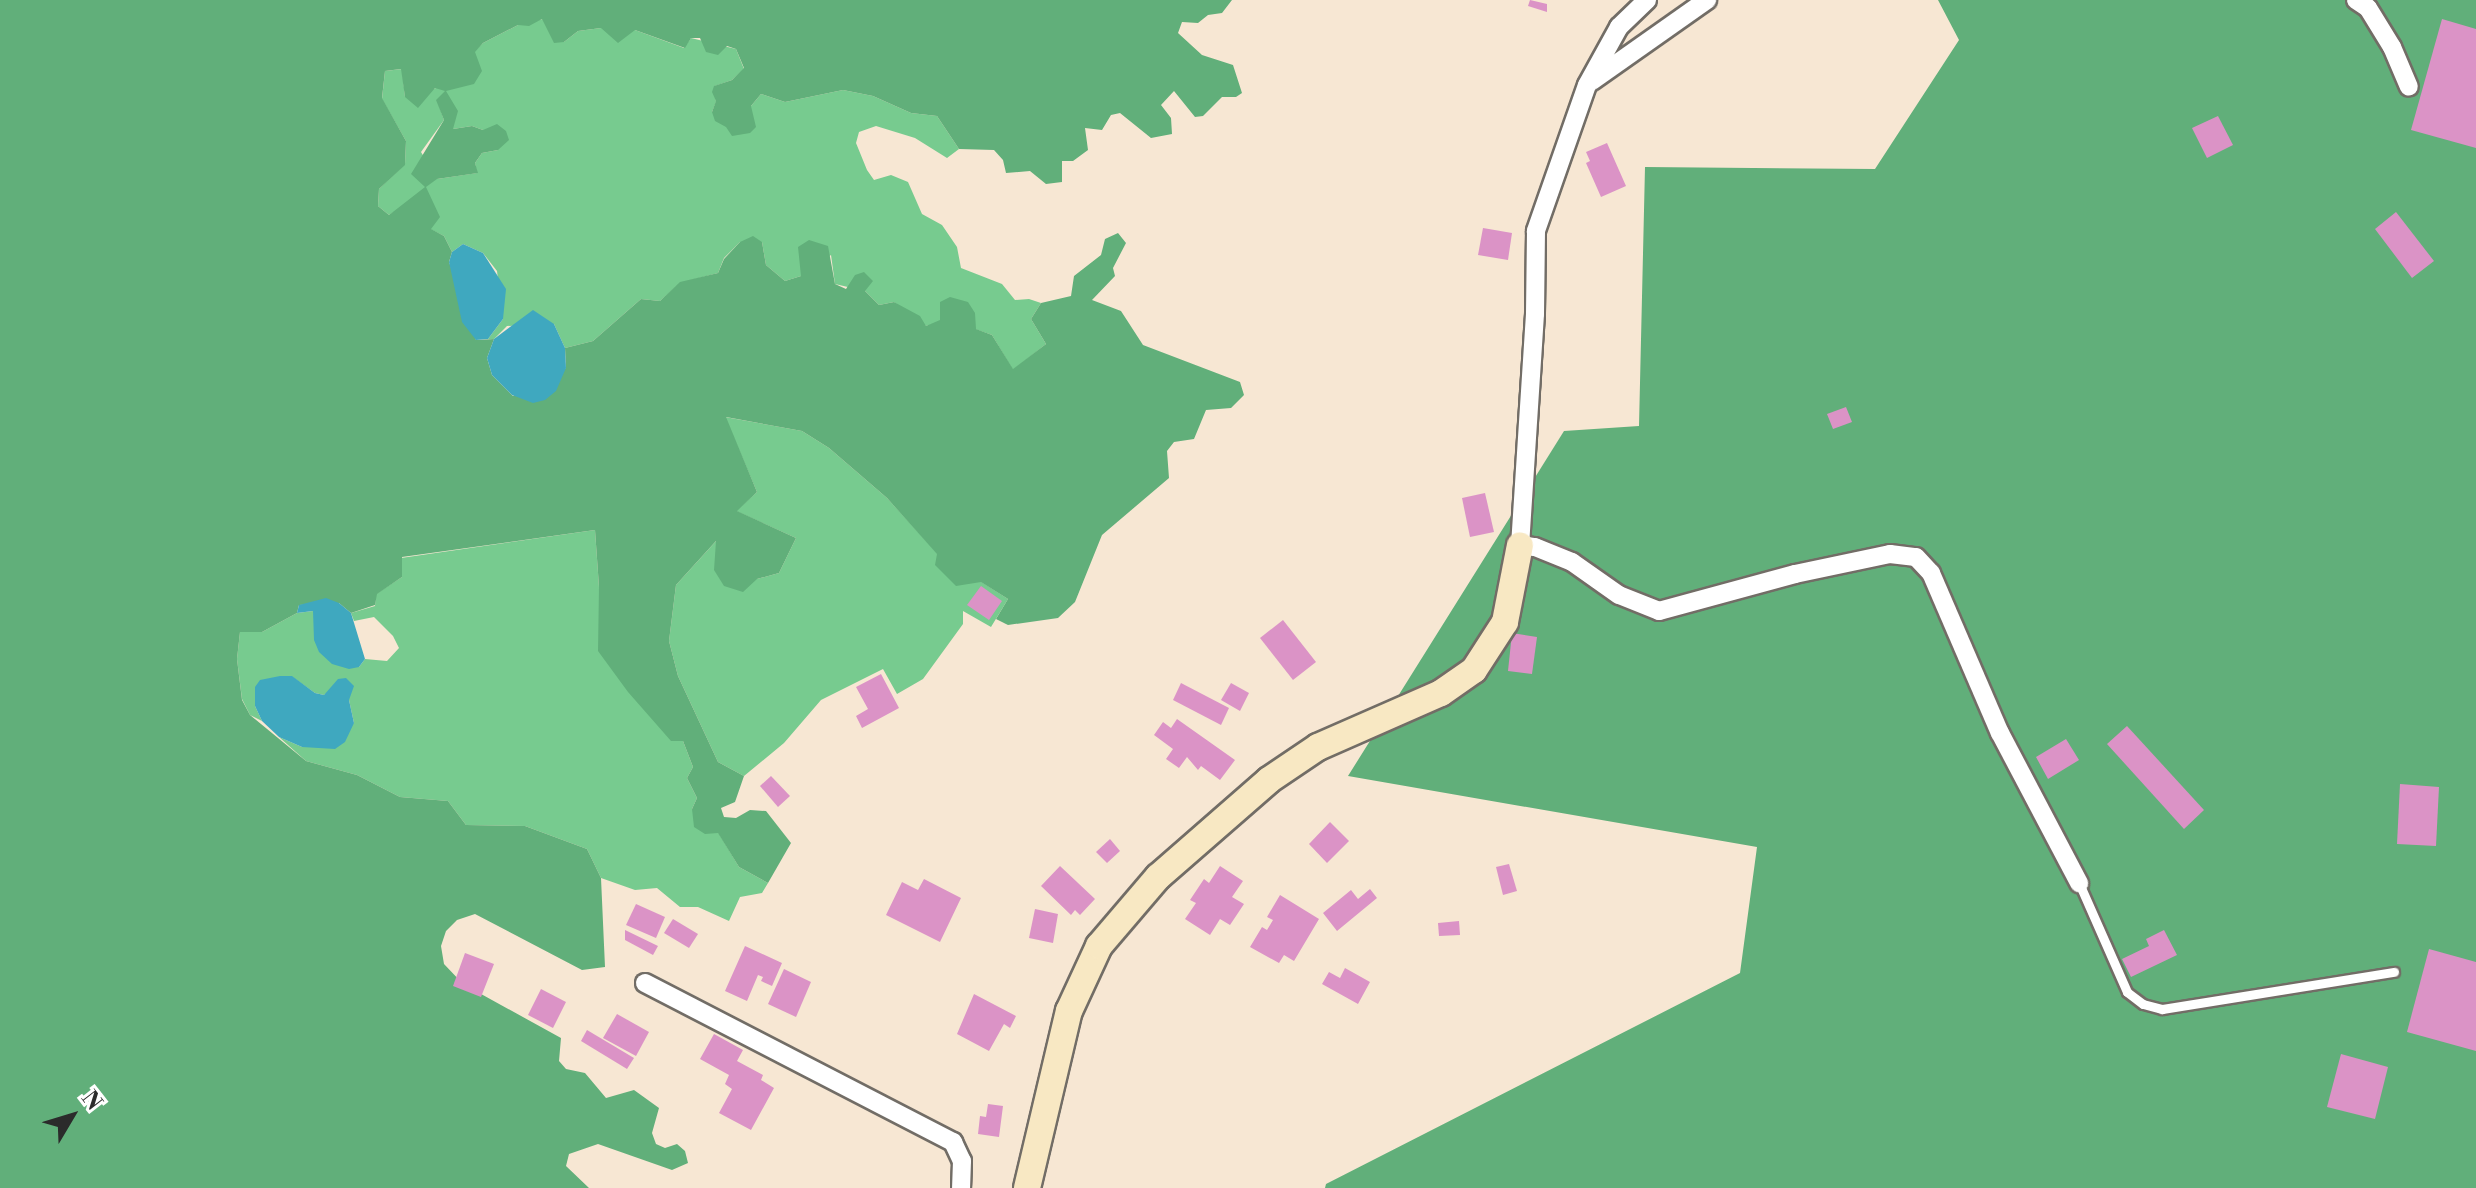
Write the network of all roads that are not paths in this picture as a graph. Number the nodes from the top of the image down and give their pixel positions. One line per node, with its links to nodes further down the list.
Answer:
1 (1647, 0): 4 (street)
2 (1707, 0): 4 (street)
3 (2364, 3): 5 (street)
4 (1587, 85): 6 (street)
5 (2409, 87)
6 (1520, 545): 7 (street); 11 (street)
7 (2079, 883): 8 (lane)
8 (2394, 972)
9 (645, 983): 10 (street)
10 (961, 1188)
11 (1027, 1188)

